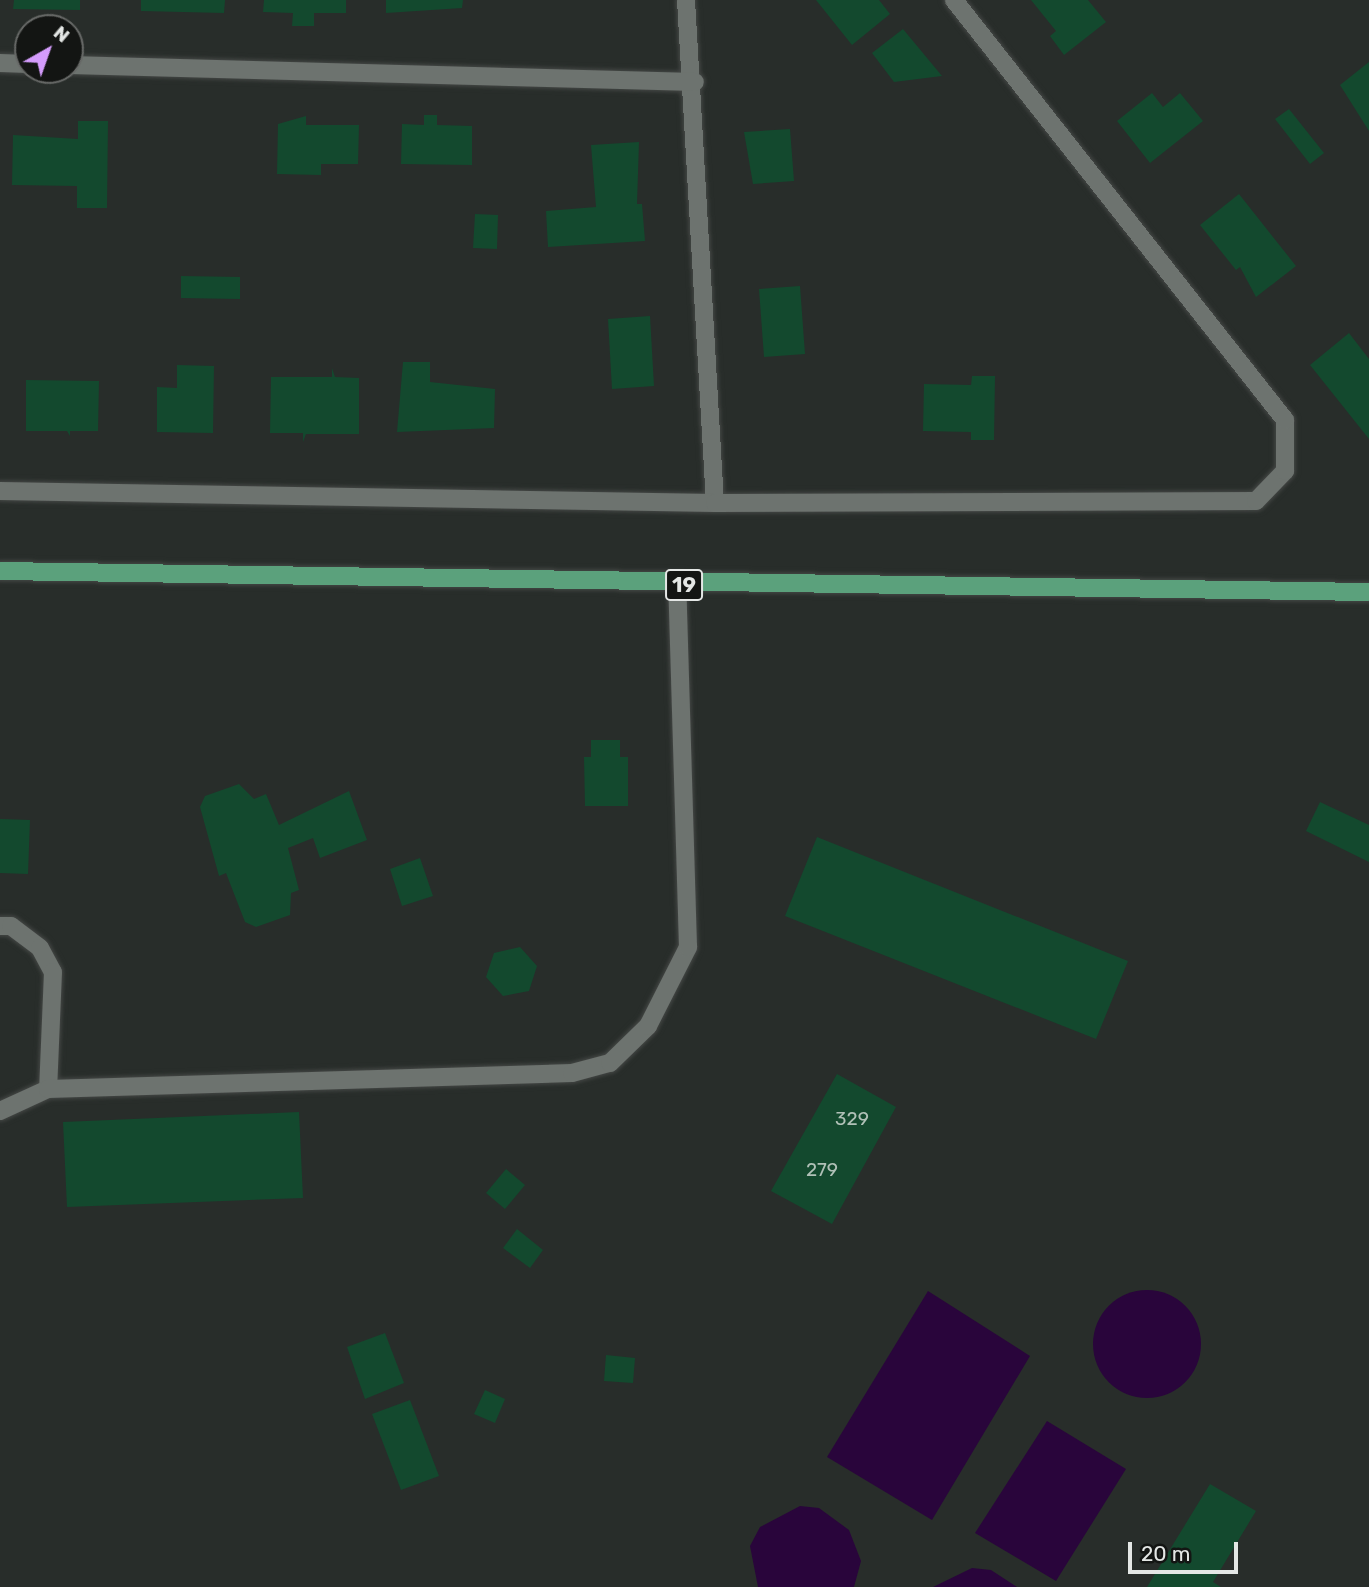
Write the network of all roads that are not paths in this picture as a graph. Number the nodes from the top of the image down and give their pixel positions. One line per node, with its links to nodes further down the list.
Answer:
1 (686, 0): 4 (street)
2 (954, 0): 6 (street)
3 (84, 65): 4 (street)
4 (695, 82): 6 (street)
5 (0, 491): 6 (street)
6 (715, 503)
7 (0, 571): 8 (main road, 19)
8 (677, 584): 9 (main road, 19); 11 (street)
9 (1369, 592)
10 (0, 926): 11 (street)
11 (48, 1089): 12 (street)
12 (0, 1111)

